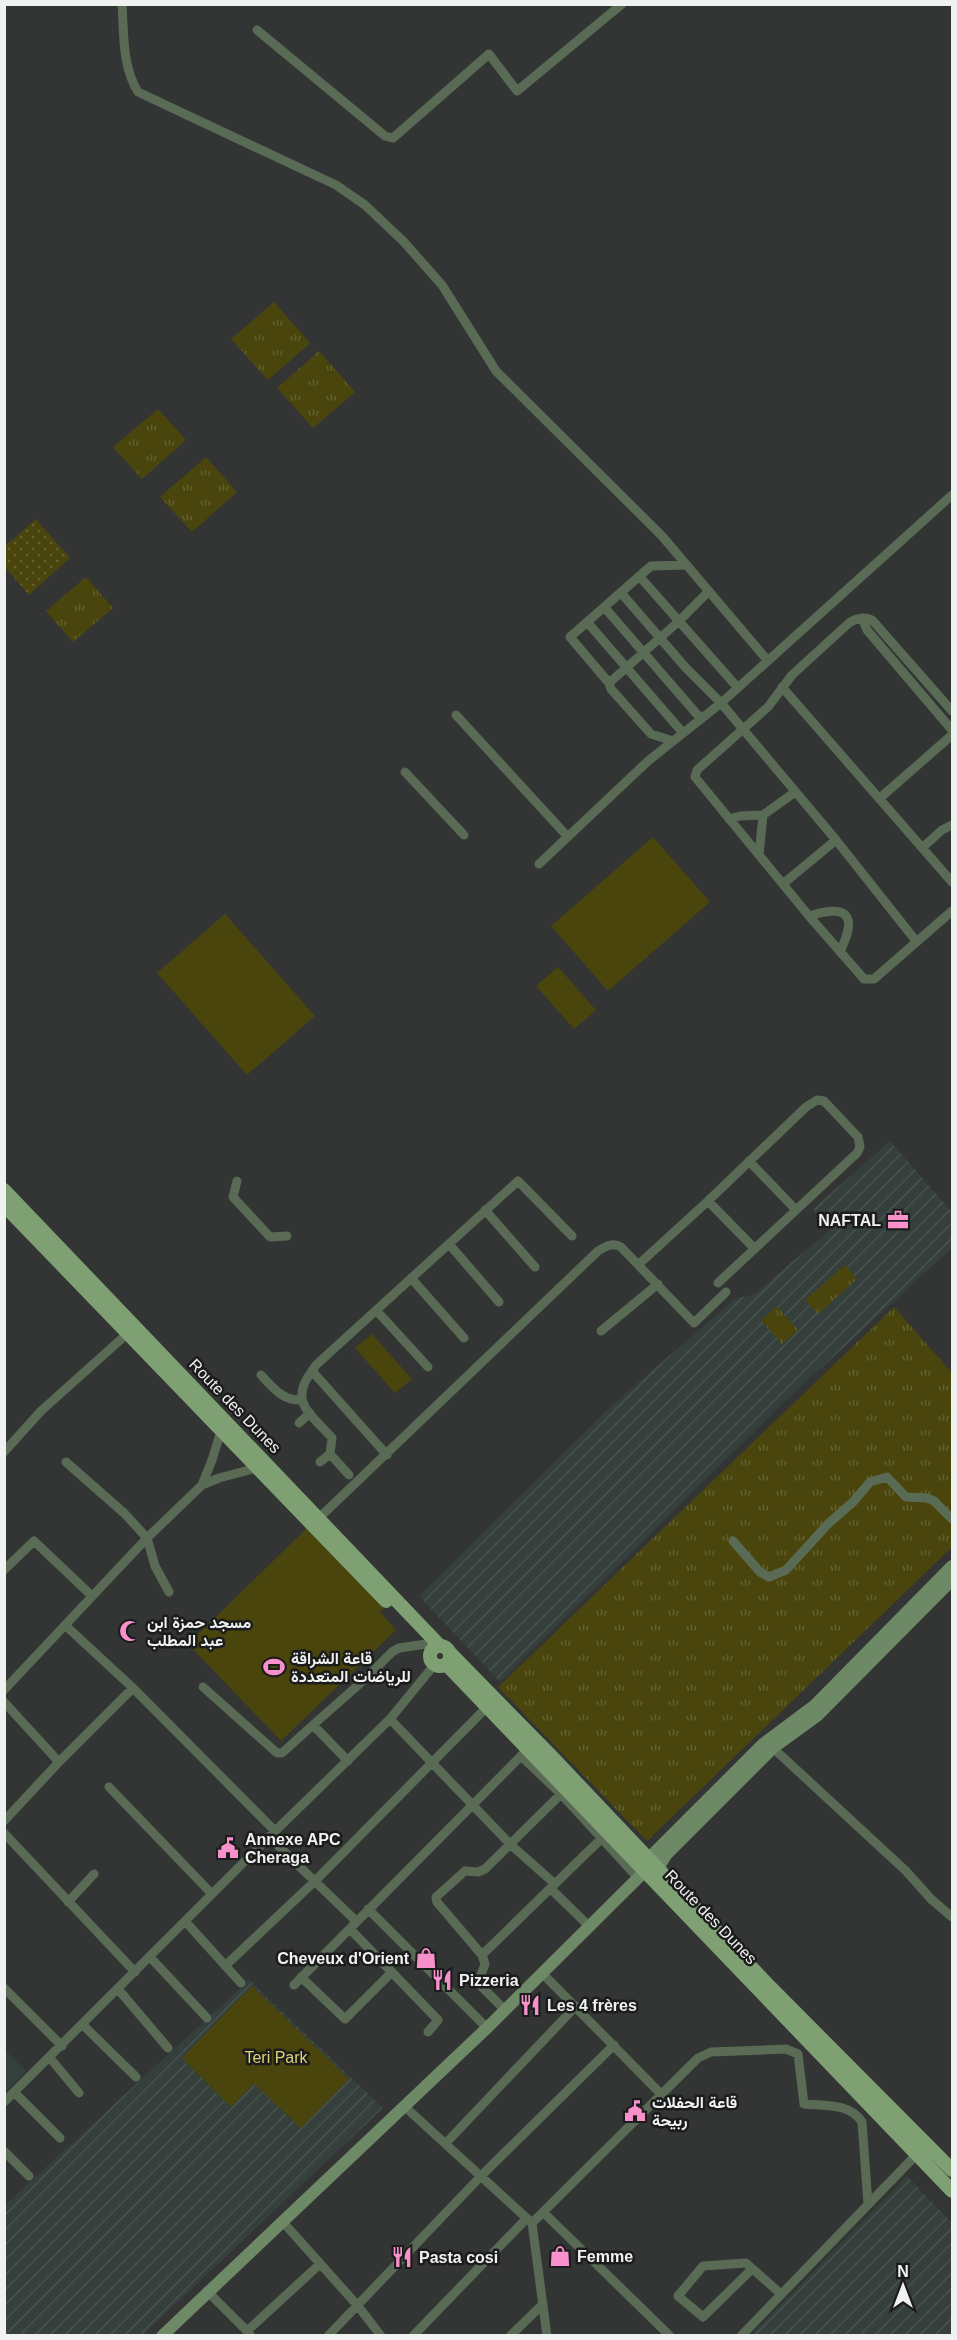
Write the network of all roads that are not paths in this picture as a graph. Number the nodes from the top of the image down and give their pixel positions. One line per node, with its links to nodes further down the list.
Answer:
1 (122, 4): 5 (street)
2 (622, 4): 3 (street)
3 (257, 30)
4 (952, 495): 15 (street)
5 (686, 565): 6 (street); 7 (street)
6 (640, 577): 8 (street); 11 (street)
7 (709, 591): 11 (street); 15 (street)
8 (622, 594): 9 (street); 13 (street)
9 (604, 608): 12 (street); 14 (street)
10 (862, 618): 18 (street); 21 (street); 24 (street)
11 (678, 622): 13 (street); 19 (street)
12 (588, 623): 16 (street); 17 (street)
13 (660, 638): 14 (street); 20 (street)
14 (643, 653): 16 (street); 23 (street)
15 (768, 661): 19 (street)
16 (626, 667): 17 (street); 26 (street)
17 (609, 682): 28 (street)
18 (782, 687): 25 (street); 31 (street)
19 (738, 688): 20 (street)
20 (721, 703): 23 (street); 25 (street)
21 (952, 711)
22 (456, 714): 36 (street)
23 (700, 719): 26 (street)
24 (952, 730)
25 (743, 731): 30 (street); 33 (street)
26 (683, 733): 28 (street)
27 (952, 735): 31 (street)
28 (673, 741): 36 (street)
29 (405, 772): 35 (street)
30 (795, 792): 32 (street); 37 (street)
31 (880, 798): 38 (street)
32 (763, 815): 33 (street); 39 (street)
33 (729, 819): 39 (street)
34 (952, 825): 38 (street)
35 (464, 835)
36 (568, 837): 40 (street)
37 (836, 840): 42 (street); 45 (street)
38 (922, 848): 41 (street)
39 (759, 855): 42 (street)
40 (539, 864)
41 (952, 882)
42 (784, 884): 44 (street)
43 (952, 911): 45 (street)
44 (809, 916): 46 (street); 46 (street)
45 (916, 941): 46 (street)
46 (840, 952)
47 (749, 1161): 50 (street); 53 (street); 53 (street)
48 (237, 1181): 54 (street)
49 (4, 1190): 81 (main road, Route des Dunes)
50 (708, 1202): 57 (street); 58 (street)
51 (4, 1205): 67 (main road, Route des Dunes)
52 (485, 1210): 55 (street); 56 (street); 59 (street)
53 (796, 1210): 57 (street)
54 (287, 1236)
55 (572, 1236)
56 (449, 1244): 60 (street); 64 (street)
57 (755, 1249): 61 (street)
58 (639, 1264): 62 (street); 78 (street)
59 (535, 1267)
60 (411, 1278): 65 (street); 68 (street)
61 (717, 1283)
62 (658, 1284): 63 (street); 66 (street)
63 (726, 1292)
64 (499, 1302)
65 (376, 1310): 69 (street); 70 (street)
66 (601, 1331)
67 (128, 1332): 75 (main road, Route des Dunes); 76 (street)
68 (464, 1338)
69 (428, 1367)
70 (312, 1371): 72 (street); 78 (street)
71 (261, 1375): 72 (street)
72 (302, 1400): 73 (street)
73 (310, 1413): 74 (street); 77 (street)
74 (299, 1423)
75 (221, 1431): 81 (main road, Route des Dunes); 83 (street)
76 (4, 1452)
77 (330, 1454): 80 (street); 82 (street)
78 (387, 1455): 84 (street)
79 (66, 1462): 86 (street)
80 (320, 1462)
81 (262, 1466): 83 (street); 84 (main road, Route des Dunes); 94 (main road, Route des Dunes)
82 (349, 1474)
83 (202, 1485): 86 (street)
84 (319, 1518): 94 (main road, Route des Dunes)
85 (952, 1520): 87 (street)
86 (147, 1538): 91 (street); 92 (street)
87 (733, 1540)
88 (952, 1566): 115 (street)
89 (4, 1570): 92 (street)
90 (952, 1580): 102 (street)
91 (169, 1592)
92 (92, 1596): 93 (street)
93 (66, 1626): 96 (street); 97 (street)
94 (438, 1654): 99 (main road, Route des Dunes); 100 (street); 101 (street); 115 (main road, Route des Dunes)
95 (203, 1687): 101 (street)
96 (133, 1688): 105 (street); 112 (street)
97 (4, 1690)
98 (4, 1702): 105 (street)
99 (488, 1706): 103 (main road, Route des Dunes); 106 (street)
100 (390, 1719): 104 (street); 106 (street)
101 (313, 1725): 104 (street)
102 (773, 1748): 115 (street); 123 (street)
103 (525, 1752): 108 (street); 109 (street); 117 (main road, Route des Dunes)
104 (348, 1761): 112 (street)
105 (59, 1762): 110 (street)
106 (432, 1763): 109 (street); 118 (street)
107 (110, 1788): 120 (street)
108 (561, 1794): 113 (street); 114 (street)
109 (473, 1804): 114 (street); 122 (street)
110 (4, 1821)
111 (4, 1833): 121 (street)
112 (272, 1834): 118 (street); 120 (street)
113 (602, 1838): 117 (street); 119 (street)
114 (510, 1844): 119 (street); 127 (street)
115 (654, 1863): 158 (main road, Route des Dunes)
116 (94, 1874): 121 (street)
117 (641, 1875): 126 (street); 157 (main road, Route des Dunes)
118 (315, 1881): 125 (street); 129 (street)
119 (553, 1886): 126 (street); 127 (street)
120 (212, 1894): 124 (street)
121 (68, 1902): 130 (street)
122 (368, 1910): 125 (street); 142 (street)
123 (952, 1917)
124 (185, 1922): 128 (street); 129 (street)
125 (353, 1925): 131 (street); 133 (street)
126 (589, 1926): 132 (street)
127 (482, 1955): 139 (street)
128 (150, 1957): 130 (street); 140 (street)
129 (225, 1966): 134 (street)
130 (135, 1972): 137 (street)
131 (392, 1972): 133 (street); 143 (street)
132 (542, 1973): 138 (street); 139 (street)
133 (301, 1977): 135 (street)
134 (241, 1983)
135 (294, 1984)
136 (4, 1988): 145 (street)
137 (118, 1989): 141 (street); 146 (street)
138 (576, 2007): 144 (street); 155 (street)
139 (505, 2010): 142 (street)
140 (207, 2018)
141 (82, 2025): 145 (street); 148 (street)
142 (487, 2028): 153 (street)
143 (428, 2032)
144 (614, 2045): 151 (street); 159 (street)
145 (62, 2046): 147 (street)
146 (168, 2048)
147 (50, 2058): 149 (street); 150 (street)
148 (136, 2077)
149 (15, 2093): 152 (street); 154 (street)
150 (79, 2093)
151 (661, 2094): 162 (street); 163 (street)
152 (4, 2102)
153 (404, 2106): 155 (street); 165 (street)
154 (60, 2138)
155 (446, 2143): 159 (street)
156 (4, 2151): 160 (street)
157 (918, 2153): 161 (main road, Route des Dunes); 162 (street)
158 (952, 2170)
159 (482, 2175): 164 (street); 171 (street)
160 (29, 2176)
161 (952, 2191)
162 (868, 2204): 169 (street)
163 (544, 2213): 164 (street); 179 (street)
164 (530, 2220): 170 (street); 176 (street)
165 (282, 2221): 166 (street); 168 (street)
166 (320, 2264): 171 (street); 172 (street)
167 (752, 2269): 167 (street); 169 (street)
168 (207, 2291): 172 (street); 173 (street)
169 (781, 2294): 180 (street)
170 (543, 2304): 177 (street); 178 (street)
171 (358, 2306): 174 (street); 175 (street)
172 (249, 2333)
173 (162, 2336)
174 (328, 2336)
175 (381, 2336)
176 (413, 2336)
177 (510, 2336)
178 (547, 2336)
179 (670, 2336)
180 (741, 2336)

